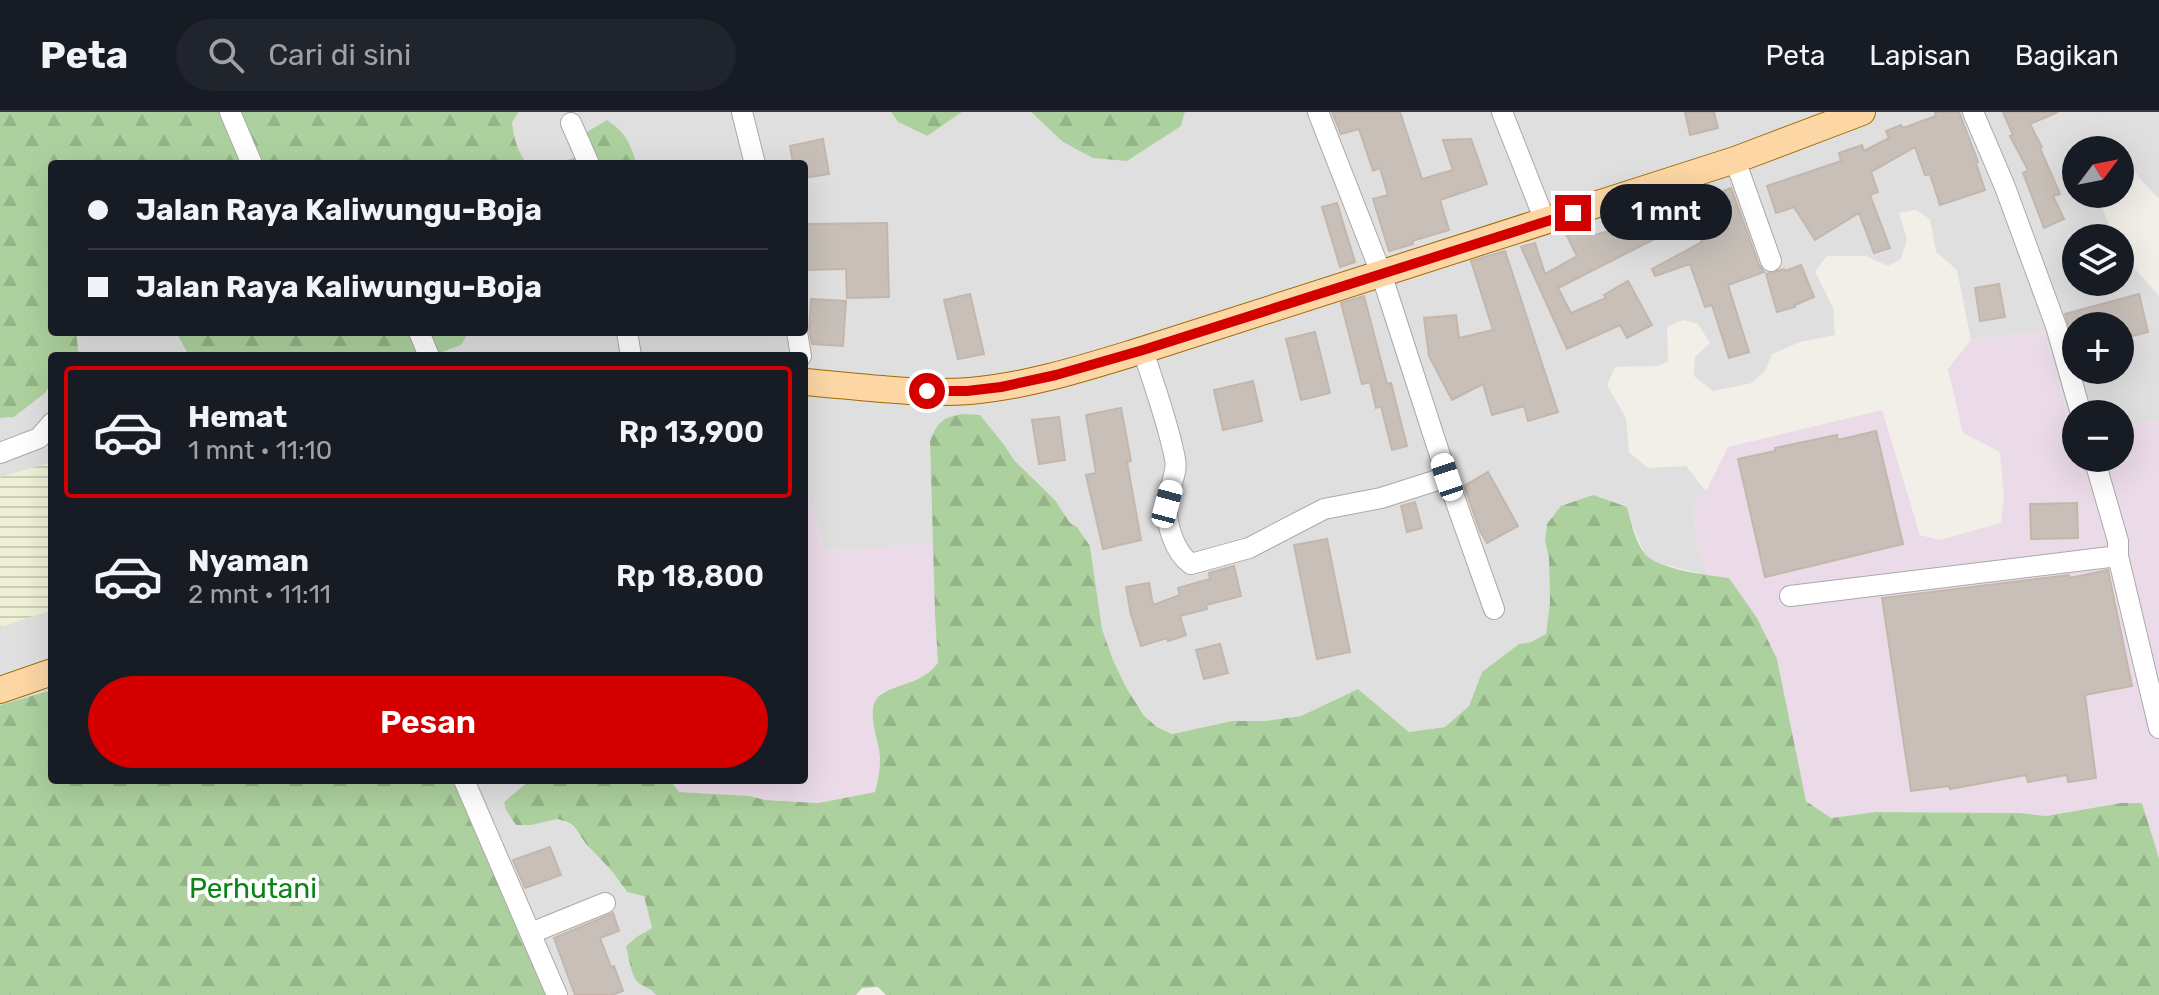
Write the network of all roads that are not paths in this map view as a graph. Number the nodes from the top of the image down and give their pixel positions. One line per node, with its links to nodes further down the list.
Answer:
1 (230, 112): 8 (street)
2 (742, 112): 10 (street)
3 (1318, 112): 14 (street)
4 (1502, 112): 12 (street)
5 (1862, 112): 11 (main road)
6 (1973, 112): 17 (street)
7 (571, 123): 9 (street)
8 (250, 160)
9 (587, 160)
10 (754, 160)
11 (1735, 160): 12 (main road); 13 (street)
12 (1545, 221): 14 (main road)
13 (1771, 261)
14 (1381, 273): 15 (main road); 21 (street)
15 (1143, 350): 16 (main road); 21 (street)
16 (808, 379)
17 (2077, 400)
18 (48, 428): 19 (street)
19 (0, 453)
20 (2098, 472): 22 (street)
21 (1447, 477): 24 (street)
22 (2118, 556): 23 (street); 27 (street)
23 (1790, 596)
24 (1494, 609)
25 (48, 673): 26 (main road)
26 (0, 690)
27 (2159, 728)
28 (466, 784): 30 (street)
29 (605, 903): 30 (street)
30 (531, 933): 31 (street)
31 (557, 995)

